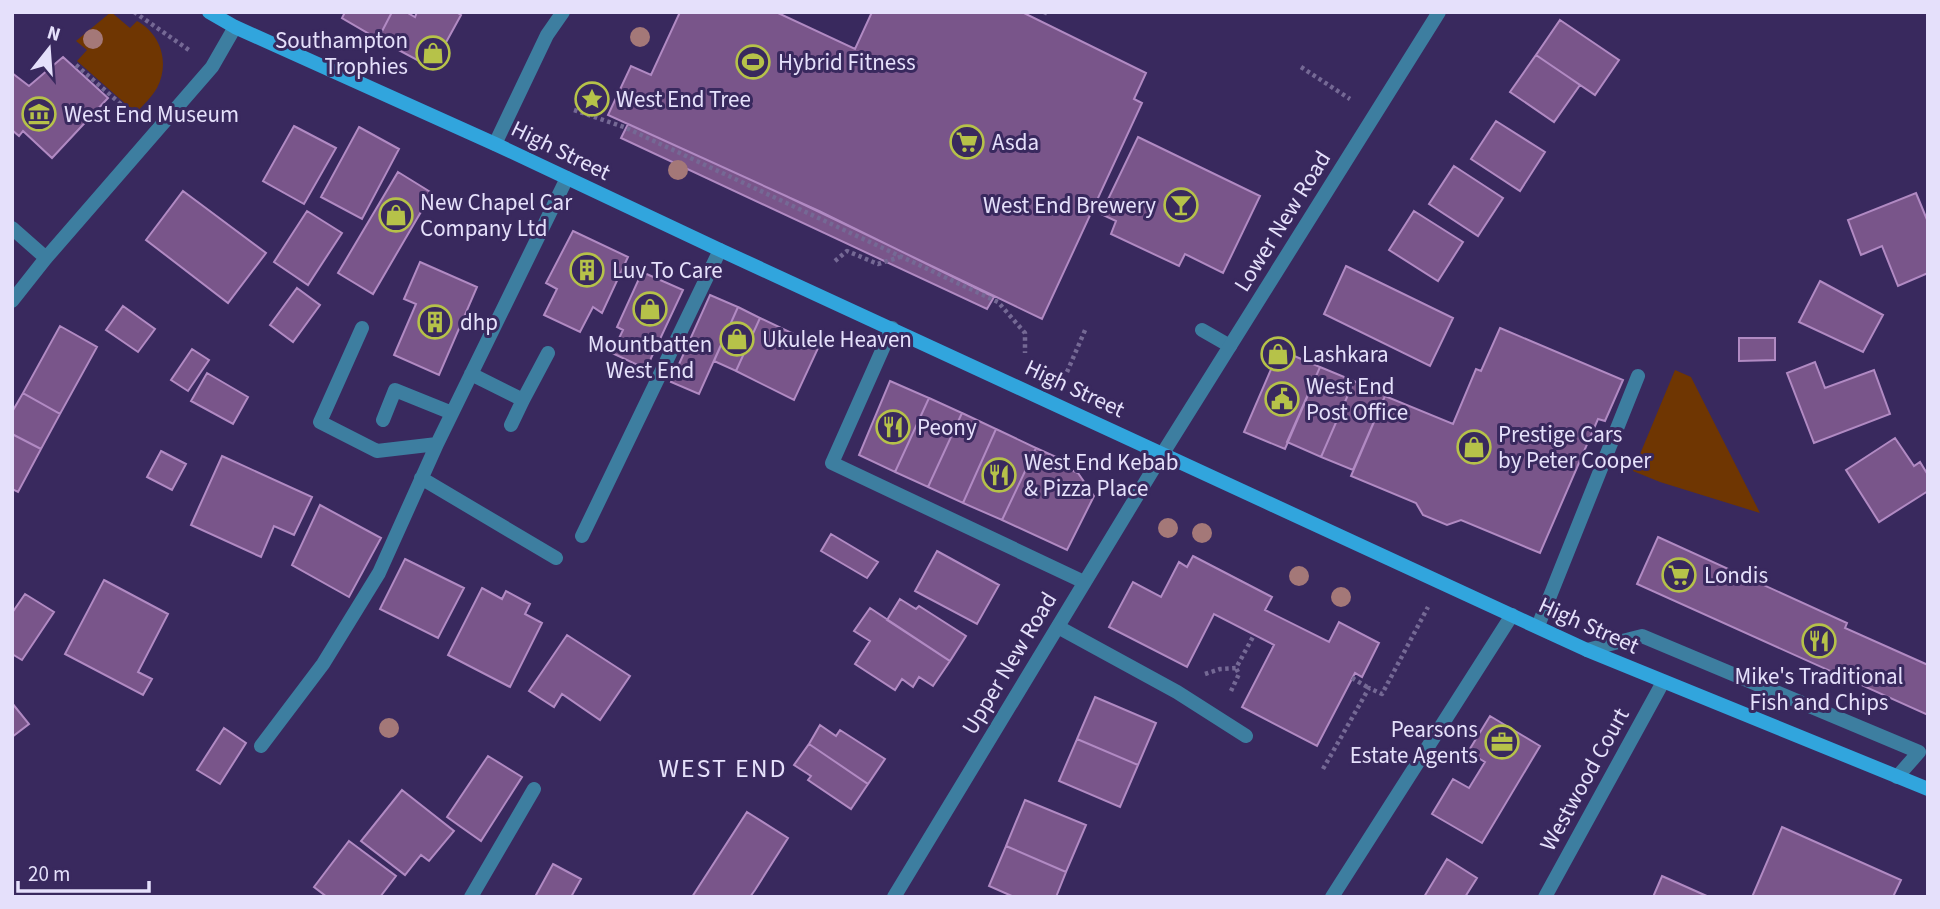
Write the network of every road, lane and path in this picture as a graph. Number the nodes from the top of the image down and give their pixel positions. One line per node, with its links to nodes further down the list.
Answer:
1 (134, 12): 7 (path)
2 (209, 12): 5 (main road, High Street)
3 (563, 12): 12 (street)
4 (1439, 12): 10 (street, Lower New Road)
5 (235, 27): 7 (street); 12 (main road, High Street)
6 (76, 65): 11 (path)
7 (212, 67): 17 (street)
8 (1301, 67): 10 (path)
9 (574, 110): 16 (path)
10 (1375, 115): 24 (street, Lower New Road)
11 (122, 123)
12 (495, 144): 13 (main road, High Street)
13 (567, 178): 15 (main road, High Street); 28 (street)
14 (12, 229): 17 (street)
15 (720, 250): 21 (main road, High Street); 37 (street)
16 (900, 257): 18 (path); 26 (path)
17 (46, 258): 19 (street)
18 (835, 261)
19 (12, 301)
20 (362, 328): 34 (street)
21 (892, 328): 35 (main road, High Street); 40 (street)
22 (1086, 328): 27 (path)
23 (1202, 330): 24 (street)
24 (1230, 346): 35 (street, Lower New Road)
25 (548, 353): 30 (street)
26 (1025, 353)
27 (1067, 372)
28 (471, 374): 30 (street); 31 (street)
29 (1638, 376): 42 (street)
30 (523, 400): 33 (street)
31 (452, 413): 32 (street); 34 (street)
32 (383, 420)
33 (511, 425)
34 (437, 444): 36 (street)
35 (1163, 453): 39 (main road, High Street); 40 (street, Upper New Road)
36 (421, 478): 38 (street); 49 (street)
37 (582, 536)
38 (556, 558)
39 (1441, 581): 41 (main road, High Street); 47 (path)
40 (1084, 582): 43 (street, Upper New Road)
41 (1512, 615): 42 (main road, High Street); 56 (street)
42 (1538, 626): 44 (main road, High Street)
43 (1058, 627): 48 (street); 55 (street, Upper New Road)
44 (1587, 650): 46 (main road, High Street); 51 (street)
45 (1352, 678): 47 (path)
46 (1663, 682): 51 (main road, High Street); 57 (street, Westwood Court)
47 (1369, 688): 50 (path)
48 (1246, 736)
49 (261, 746)
50 (1323, 769)
51 (1898, 777): 53 (main road, High Street)
52 (534, 789): 54 (street)
53 (1928, 789)
54 (471, 897)
55 (894, 897)
56 (1332, 897)
57 (1545, 897)

